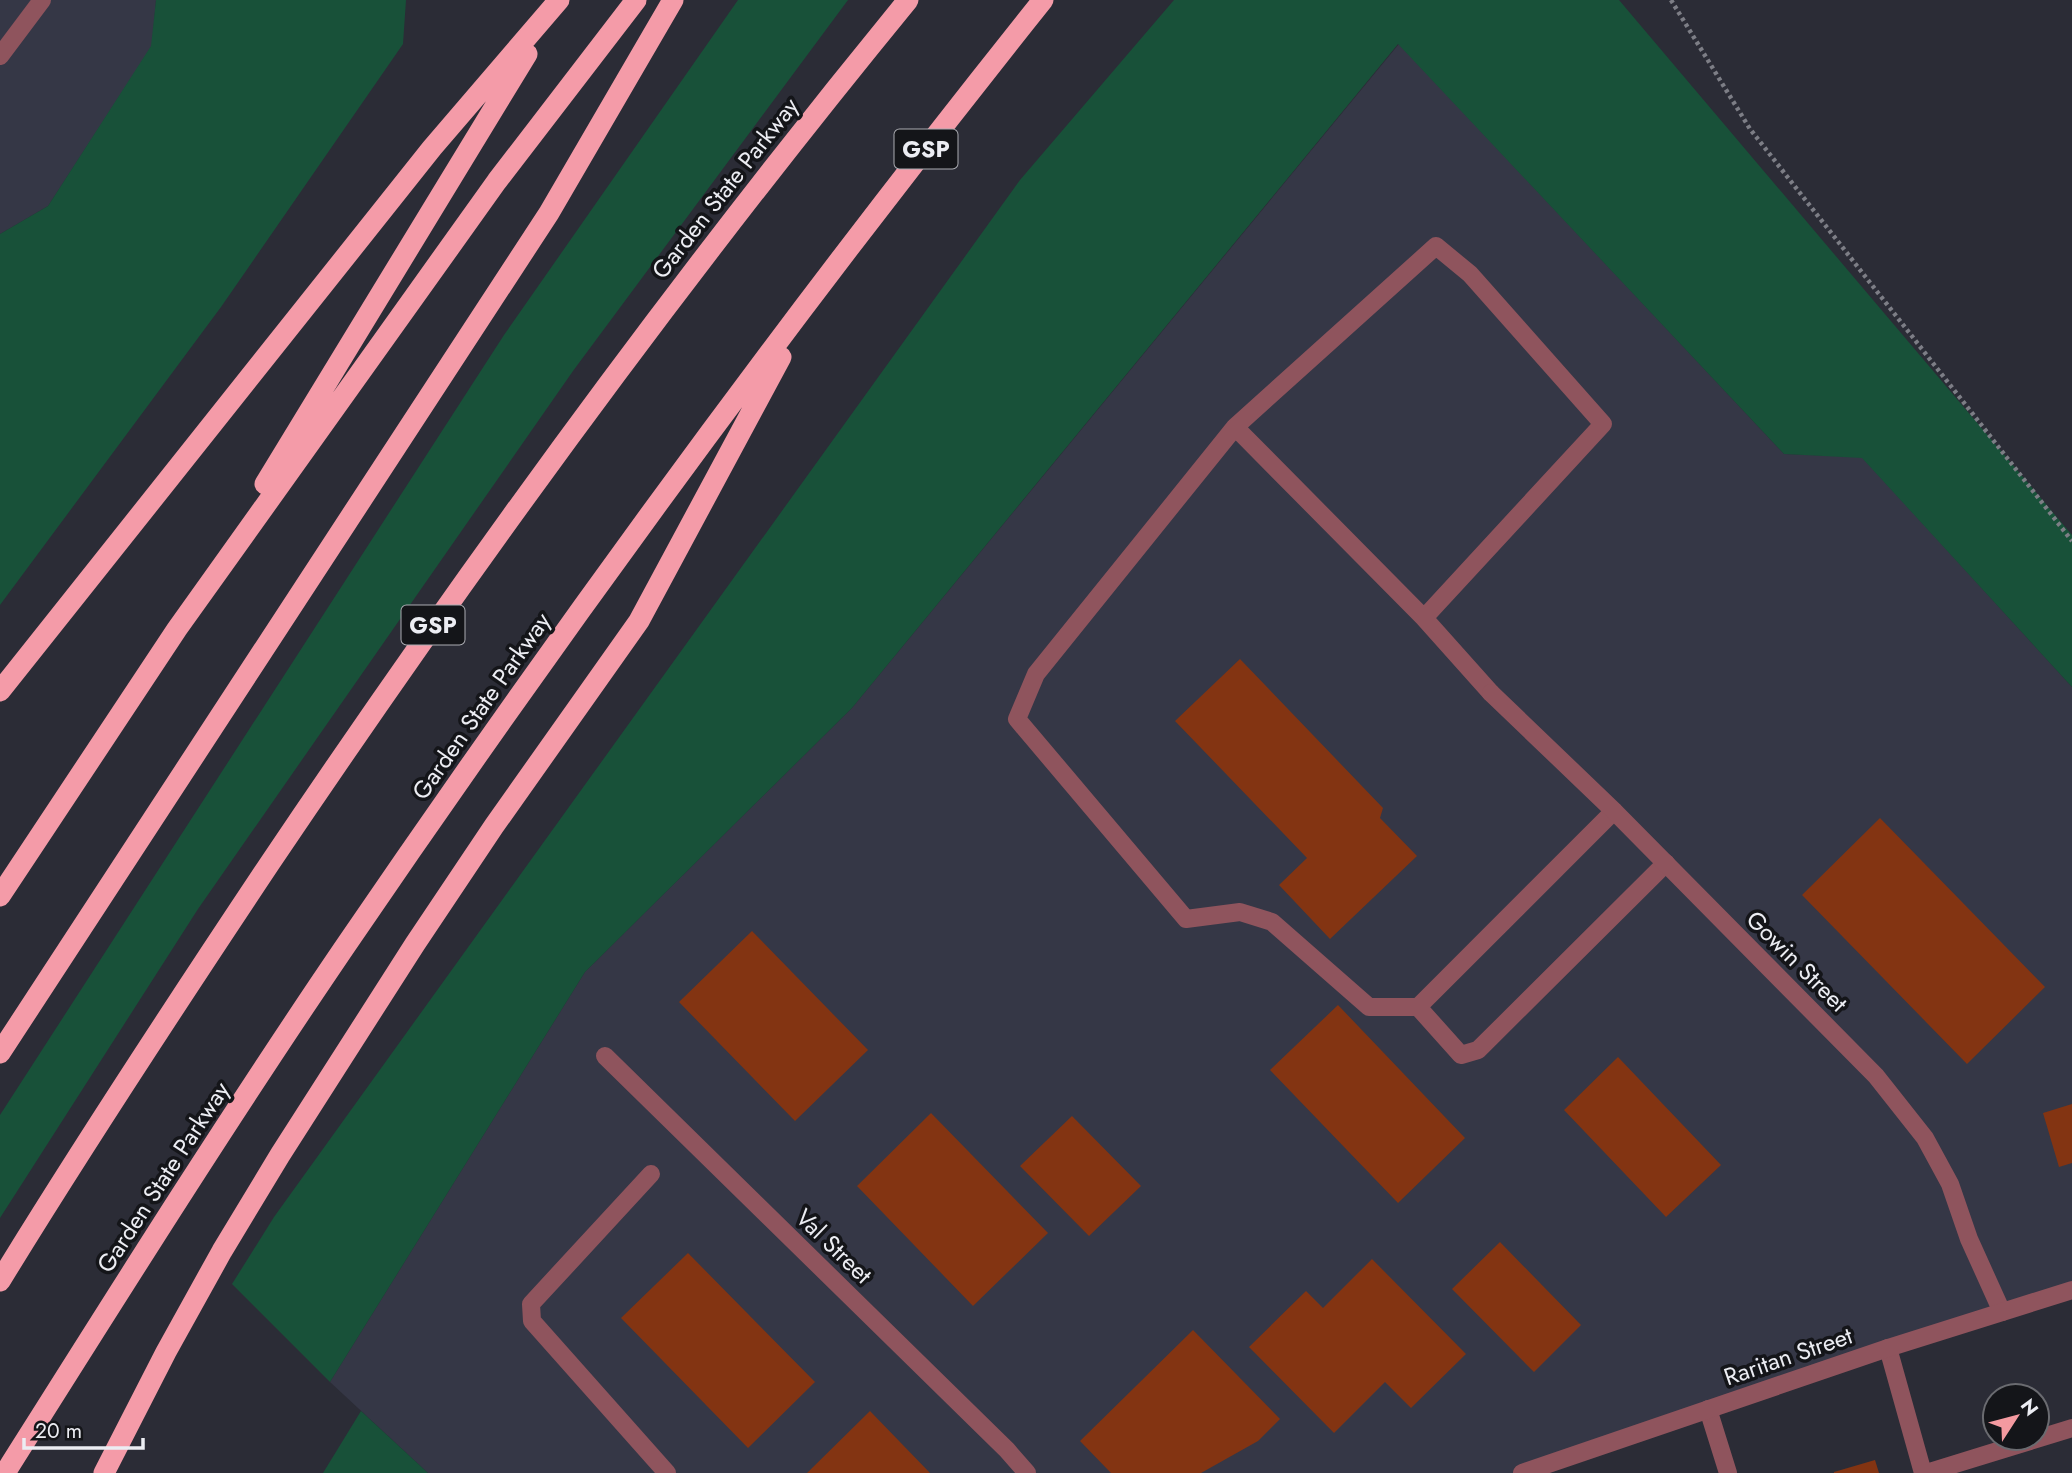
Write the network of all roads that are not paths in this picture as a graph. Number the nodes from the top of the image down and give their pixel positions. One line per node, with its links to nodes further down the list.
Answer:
1 (42, 0): 7 (street)
2 (559, 0): 11 (highway); 12 (highway)
3 (636, 0): 11 (highway)
4 (673, 0): 17 (highway)
5 (908, 0): 20 (highway, Garden State Parkway / GSP)
6 (1043, 0): 8 (highway, Garden State Parkway / GSP)
7 (0, 56)
8 (812, 299): 27 (highway, Garden State Parkway / GSP); 28 (highway)
9 (1235, 427): 10 (street, Gowin Street); 10 (street); 16 (street)
10 (1424, 618): 13 (street, Gowin Street)
11 (177, 629): 15 (highway)
12 (0, 691)
13 (1614, 811): 14 (street, Gowin Street); 16 (street)
14 (1666, 863): 16 (street); 22 (street, Gowin Street)
15 (0, 896)
16 (1418, 1007)
17 (0, 1054)
18 (605, 1056): 30 (street, Val Street)
19 (651, 1174): 29 (street)
20 (0, 1281)
21 (2072, 1290): 22 (street, Raritan Street)
22 (2002, 1312): 23 (street, Raritan Street)
23 (1888, 1348): 24 (street, Raritan Street); 33 (street)
24 (1708, 1409): 26 (street, Raritan Street); 32 (street)
25 (2072, 1428): 33 (street)
26 (1553, 1468): 31 (street, Raritan Street)
27 (5, 1473)
28 (104, 1473)
29 (667, 1473)
30 (1027, 1473)
31 (1522, 1473)
32 (1728, 1473)
33 (1925, 1473)

